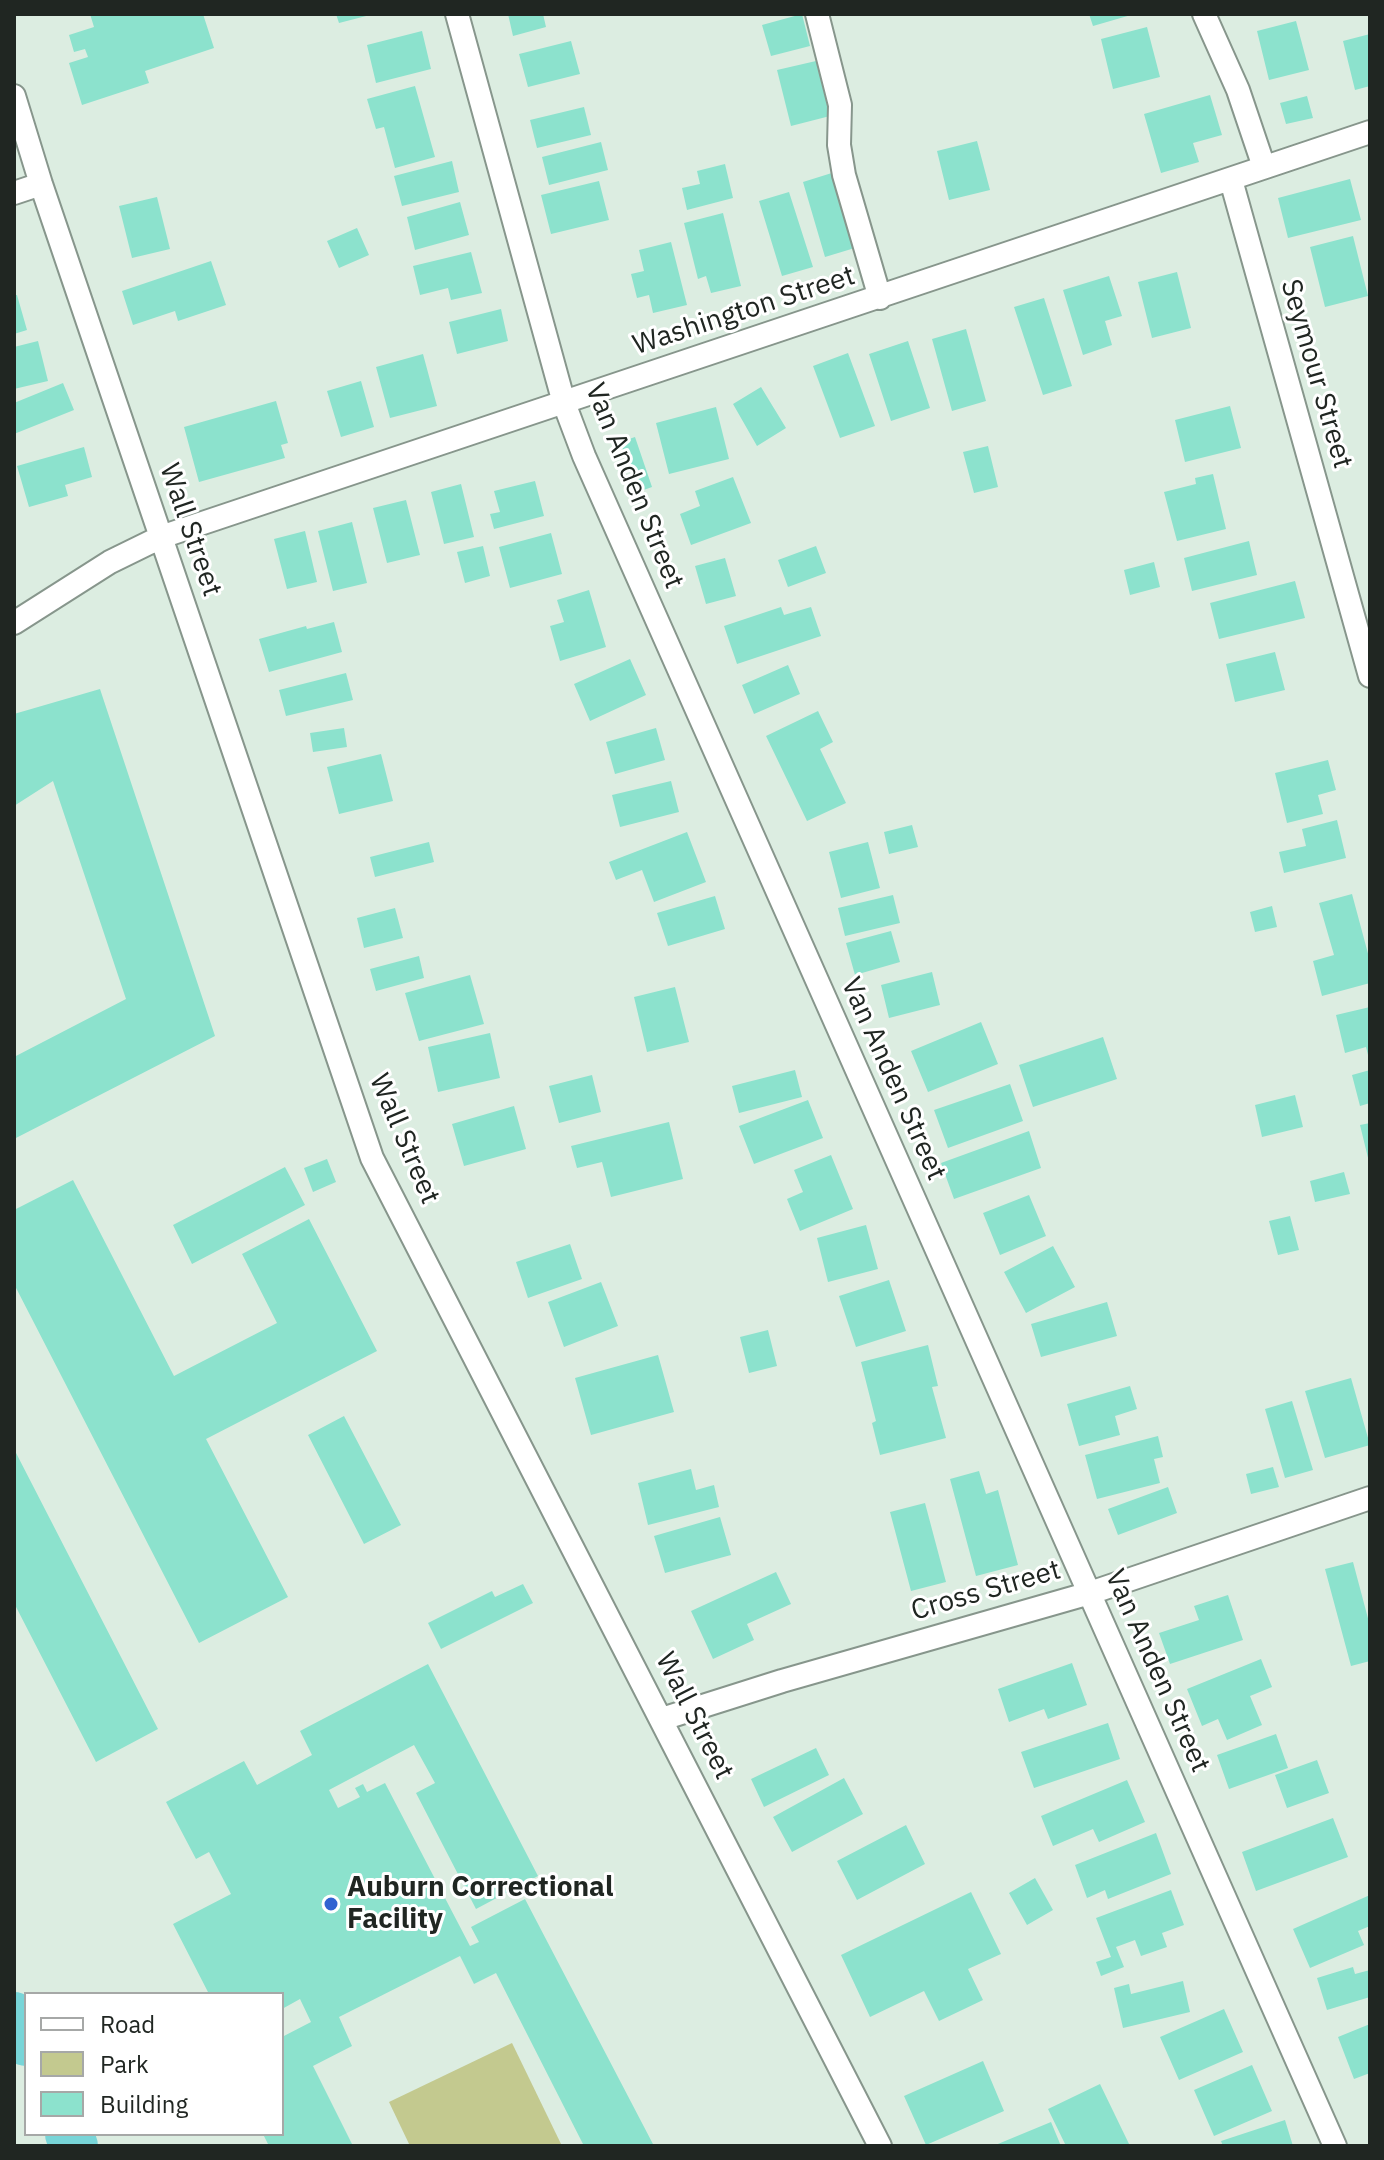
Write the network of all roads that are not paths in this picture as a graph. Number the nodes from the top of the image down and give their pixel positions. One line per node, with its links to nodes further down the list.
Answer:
1 (457, 14): 11 (street, Van Anden Street)
2 (817, 14): 10 (street)
3 (1204, 14): 6 (street)
4 (14, 96): 8 (street, Wall Street)
5 (1370, 132): 6 (street, Washington Street)
6 (1264, 167): 7 (street, Washington Street)
7 (1231, 180): 10 (street, Washington Street); 14 (street, Seymour Street)
8 (41, 184): 9 (street); 12 (street, Wall Street)
9 (14, 193)
10 (880, 298): 11 (street, Washington Street)
11 (564, 403): 12 (street, Washington Street); 16 (street, Van Anden Street)
12 (161, 537): 13 (street, Washington Street); 17 (street, Wall Street)
13 (14, 623)
14 (1370, 676)
15 (1370, 1498): 16 (street, Cross Street)
16 (1090, 1593): 17 (street, Cross Street); 19 (street, Van Anden Street)
17 (662, 1719): 18 (street, Wall Street)
18 (880, 2146)
19 (1335, 2146)

